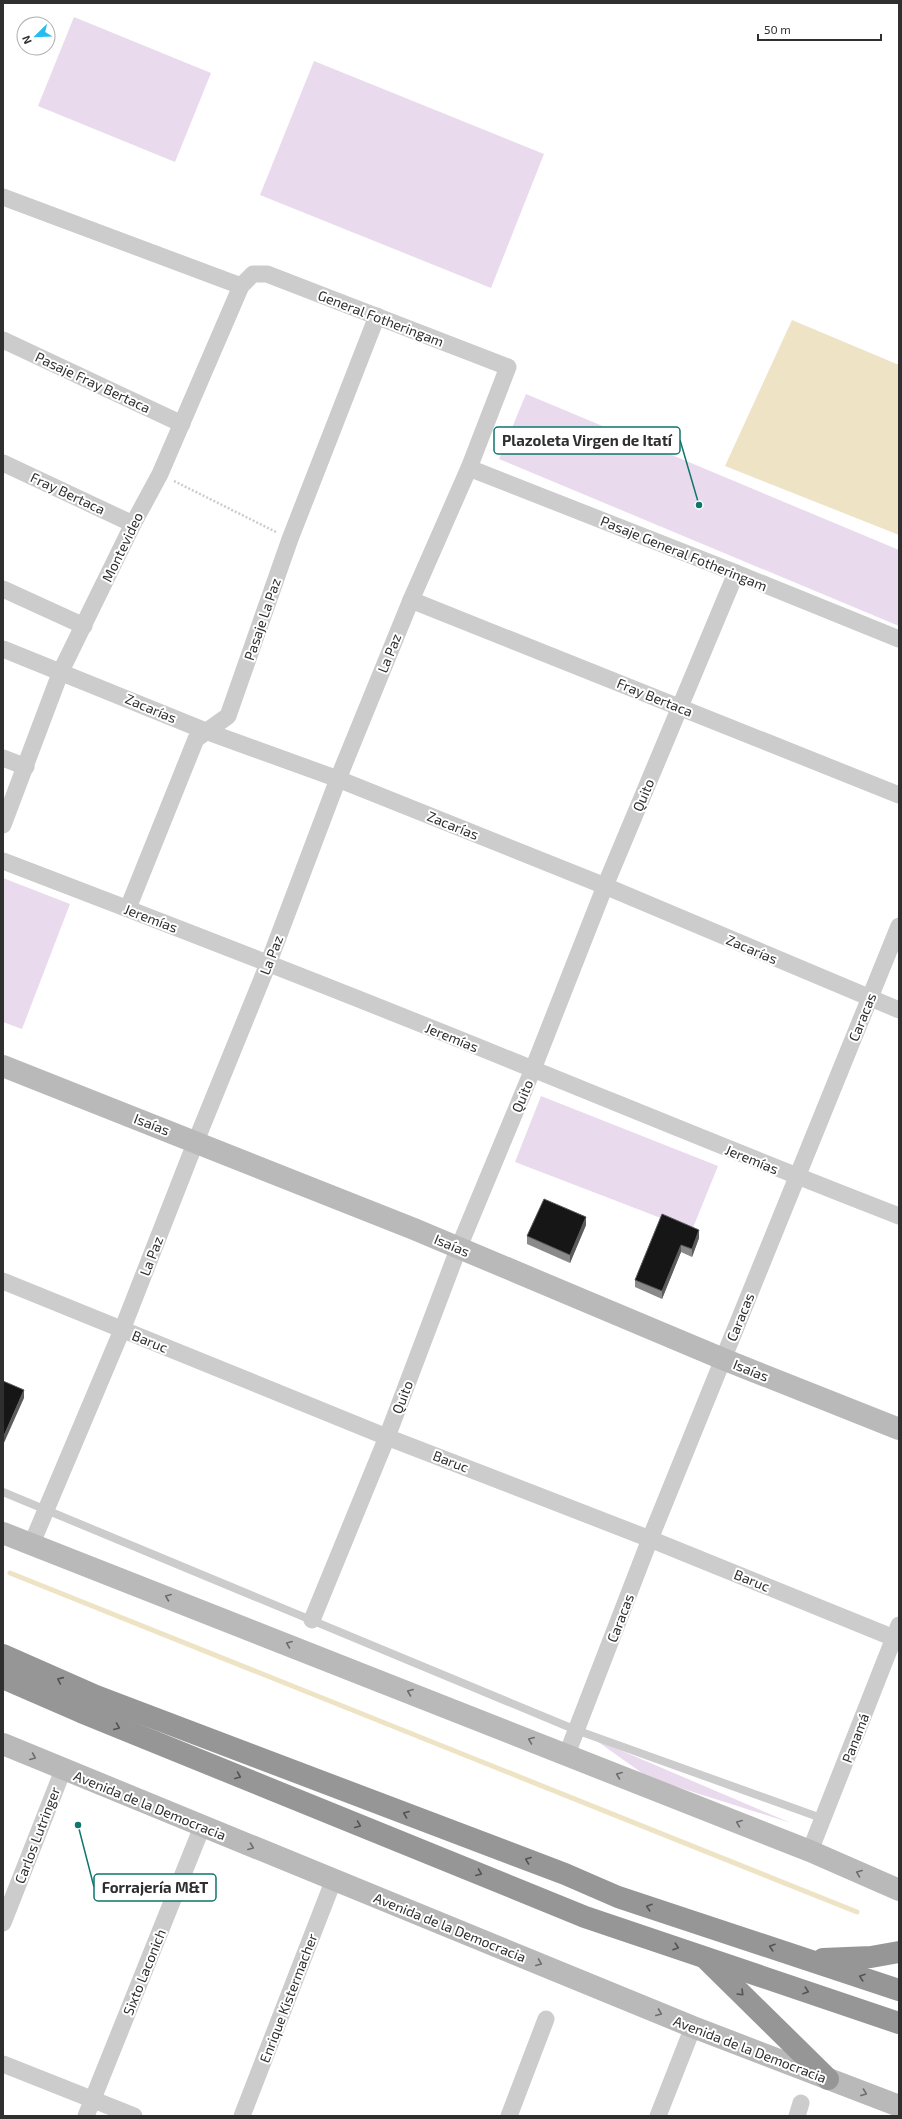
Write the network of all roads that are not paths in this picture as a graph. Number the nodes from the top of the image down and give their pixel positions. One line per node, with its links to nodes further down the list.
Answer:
1 (3, 197): 3 (street)
2 (253, 274): 3 (street, Montevideo); 4 (street, General Fotheringam)
3 (241, 286): 7 (street, Montevideo)
4 (377, 316): 6 (street, General Fotheringam); 19 (street, Pasaje La Paz)
5 (3, 340): 7 (street, Pasaje Fray Bertaca)
6 (508, 366): 9 (street, La Paz)
7 (182, 424): 10 (street, Montevideo)
8 (3, 463): 10 (street, Fray Bertaca)
9 (469, 468): 11 (street, Pasaje General Fotheringam); 13 (street, La Paz)
10 (133, 524): 14 (street, Montevideo)
11 (736, 573): 15 (street, Pasaje General Fotheringam); 18 (street, Quito)
12 (3, 589): 14 (street)
13 (411, 600): 18 (street, Fray Bertaca); 22 (street, La Paz)
14 (84, 626): 17 (street, Montevideo)
15 (899, 640)
16 (3, 649): 17 (street, Zacarías)
17 (61, 671): 19 (street, Zacarías); 21 (street, Montevideo)
18 (680, 707): 23 (street, Fray Bertaca); 26 (street, Quito)
19 (208, 732): 22 (street, Zacarías); 27 (street, Pasaje La Paz)
20 (3, 758): 21 (street)
21 (26, 767): 24 (street, Montevideo)
22 (338, 779): 26 (street, Zacarías); 29 (street, La Paz)
23 (899, 795)
24 (3, 826)
25 (3, 861): 27 (street, Jeremías)
26 (606, 886): 30 (street, Zacarías); 33 (street, Quito)
27 (128, 908): 29 (street, Jeremías)
28 (899, 926): 30 (street, Caracas)
29 (268, 964): 33 (street, Jeremías); 34 (street, La Paz)
30 (869, 999): 31 (street, Zacarías); 35 (street, Caracas)
31 (899, 1010)
32 (3, 1066): 34 (street, Isaías)
33 (534, 1069): 35 (street, Jeremías); 37 (street, Quito)
34 (196, 1141): 37 (street, Isaías); 39 (street, La Paz)
35 (798, 1177): 36 (street, Jeremías); 40 (street, Caracas)
36 (899, 1216)
37 (459, 1247): 40 (street, Isaías); 42 (street, Quito)
38 (3, 1281): 39 (street, Baruc)
39 (122, 1330): 42 (street, Baruc); 44 (street, La Paz)
40 (723, 1359): 41 (street, Isaías); 46 (street, Caracas)
41 (899, 1429)
42 (387, 1436): 46 (street, Baruc); 48 (street, Quito)
43 (3, 1492): 44 (lane)
44 (46, 1509): 47 (street, La Paz); 48 (lane)
45 (3, 1533): 47 (street)
46 (650, 1539): 49 (street, Baruc); 52 (street, Caracas)
47 (32, 1543): 54 (street, one-way to 47)
48 (312, 1620): 52 (lane)
49 (897, 1635): 56 (street, Panamá)
50 (3, 1655): 64 (highway, one-way to 50)
51 (3, 1678): 63 (highway, one-way to 63)
52 (576, 1730): 54 (street, Caracas); 56 (lane)
53 (3, 1744): 55 (street, Avenida de la Democracia, one-way to 55)
54 (567, 1754): 58 (street, one-way to 54)
55 (63, 1770): 57 (street, Avenida de la Democracia); 61 (street, Carlos Lutringer)
56 (824, 1819): 58 (street, Panamá)
57 (202, 1827): 59 (street, Avenida de la Democracia, one-way to 59); 71 (street, Sixto Laconich)
58 (810, 1851): 60 (street, one-way to 58)
59 (334, 1879): 68 (street, Avenida de la Democracia, one-way to 68); 75 (street, Enrique Kistermacher)
60 (899, 1890)
61 (3, 1923)
62 (899, 1952): 64 (highway)
63 (703, 1956): 67 (highway, one-way to 67); 70 (highway, one-way to 70)
64 (810, 1959): 65 (highway, one-way to 64)
65 (899, 1990)
66 (546, 2019): 76 (street)
67 (899, 2023)
68 (693, 2027): 70 (street, Avenida de la Democracia); 77 (street)
69 (3, 2064): 71 (street)
70 (828, 2080): 72 (street, Avenida de la Democracia, one-way to 72)
71 (92, 2099): 73 (street, Sixto Laconich); 74 (street)
72 (899, 2106)
73 (86, 2116)
74 (134, 2116)
75 (242, 2116)
76 (509, 2116)
77 (658, 2116)

